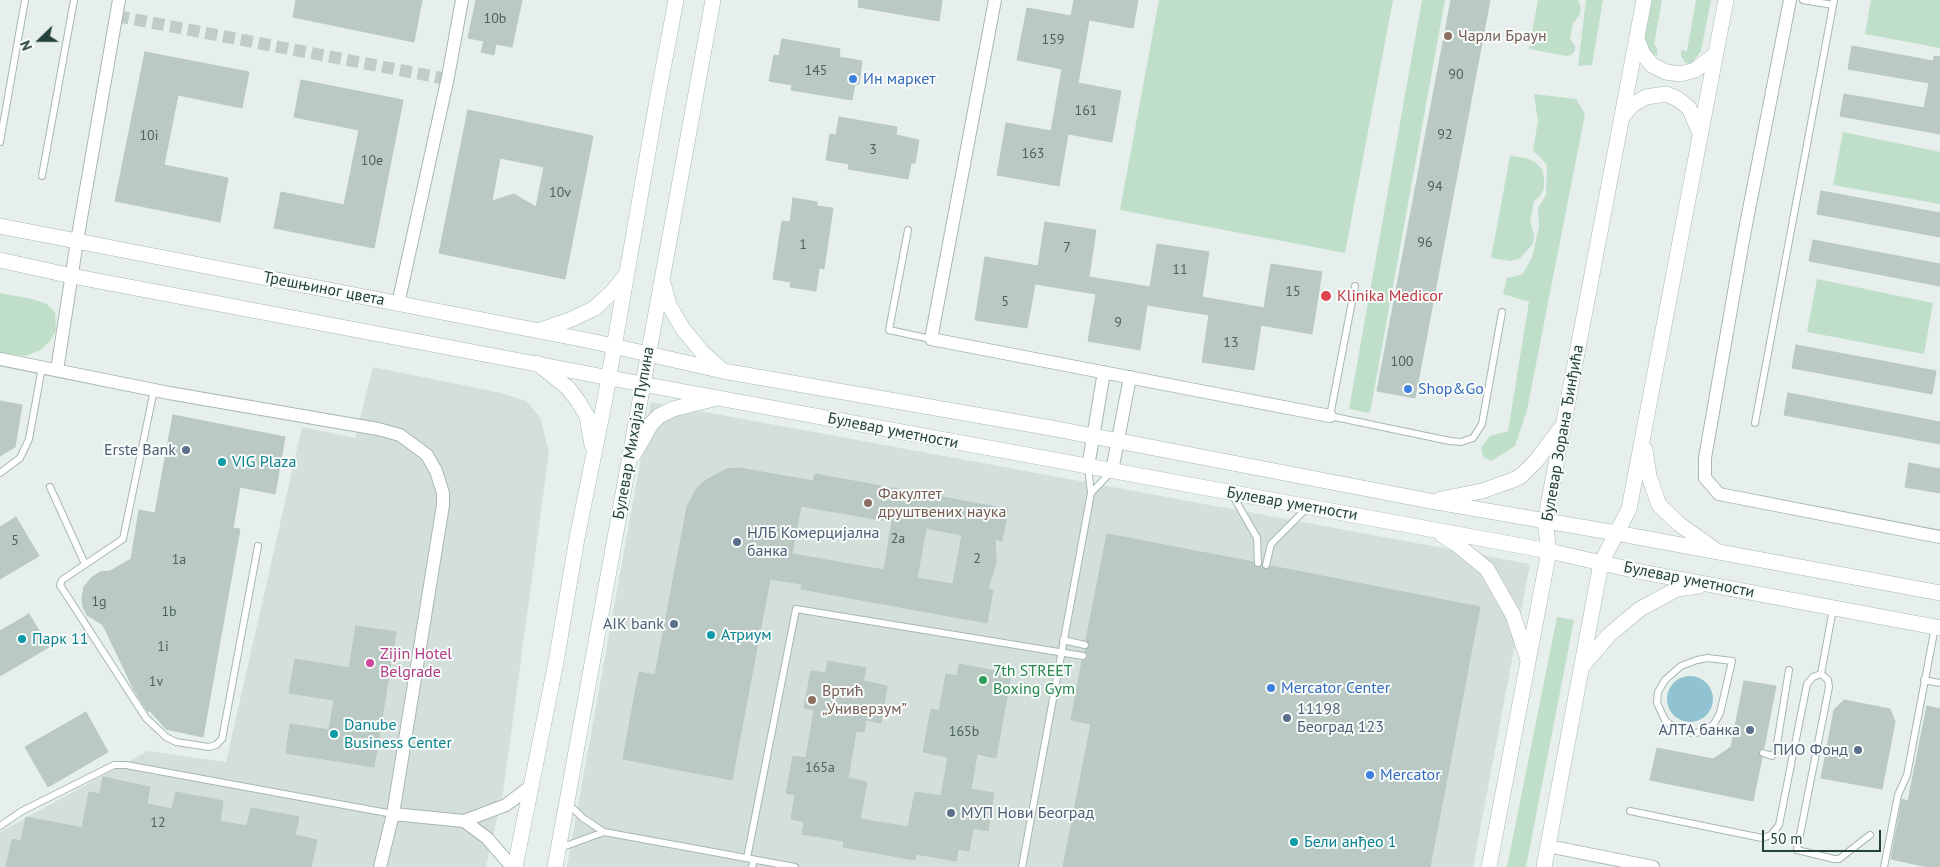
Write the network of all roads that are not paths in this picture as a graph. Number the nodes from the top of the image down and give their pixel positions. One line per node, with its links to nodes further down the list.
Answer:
1 (26, 0): 17 (lane)
2 (74, 0): 18 (lane)
3 (462, 0): 27 (street)
4 (676, 0): 23 (street)
5 (713, 0): 25 (street, Булевар Михајла Пупина)
6 (995, 0): 30 (street)
7 (1644, 0): 13 (street, Булевар Зорана Ђинђића)
8 (1726, 0): 14 (street)
9 (1790, 0): 63 (street)
10 (1803, 0): 12 (lane)
11 (117, 1): 21 (street)
12 (1834, 3): 45 (lane)
13 (1637, 39): 14 (street); 15 (street, Булевар Зорана Ђинђића)
14 (1716, 54): 16 (street)
15 (1623, 116): 16 (street); 46 (street, Булевар Зорана Ђинђића)
16 (1700, 133): 47 (street)
17 (0, 142)
18 (42, 176)
19 (0, 226): 21 (street, Трешњиног цвета)
20 (908, 230): 30 (lane)
21 (77, 241): 24 (street); 27 (street, Трешњиног цвета)
22 (0, 260): 24 (street, Трешњиног цвета)
23 (626, 274): 29 (street); 31 (street)
24 (72, 276): 34 (street, Трешњиног цвета); 36 (street)
25 (662, 280): 32 (street, Булевар Михајла Пупина); 37 (street)
26 (1355, 286): 44 (lane)
27 (398, 304): 29 (street, Трешњиног цвета)
28 (1502, 312): 44 (lane)
29 (538, 331): 31 (street, Трешњиног цвета)
30 (931, 338): 38 (street)
31 (613, 346): 32 (street, Трешњиног цвета); 39 (street)
32 (648, 355): 37 (street, Булевар уметности); 41 (street, Булевар Михајла Пупина)
33 (0, 359): 35 (street)
34 (537, 363): 39 (street, Трешњиног цвета); 50 (street)
35 (42, 367): 36 (street); 54 (lane)
36 (57, 370): 42 (street)
37 (723, 371): 48 (street, Булевар уметности)
38 (1104, 372): 40 (street); 48 (street)
39 (608, 377): 41 (street, Трешњиног цвета); 50 (street)
40 (1130, 377): 44 (street); 49 (street)
41 (642, 384): 43 (street, Булевар уметности); 51 (street, Булевар Михајла Пупина)
42 (154, 390): 69 (lane); 90 (street)
43 (717, 398): 51 (street); 52 (street, Булевар уметности)
44 (1330, 416)
45 (1755, 423)
46 (1564, 424): 58 (street); 60 (street, Булевар Зорана Ђинђића)
47 (1644, 433): 62 (street); 66 (street)
48 (1093, 436): 49 (street, Булевар уметности); 52 (street)
49 (1118, 441): 53 (street); 58 (street, Булевар уметности)
50 (594, 457): 87 (street)
51 (628, 464): 88 (street, Булевар Михајла Пупина)
52 (1088, 466): 53 (street, Булевар уметности); 56 (lane)
53 (1112, 471): 56 (lane); 57 (street, Булевар уметности)
54 (0, 473)
55 (50, 486): 69 (lane)
56 (1091, 493): 75 (lane)
57 (1232, 493): 59 (street, Булевар уметности); 67 (lane)
58 (1430, 501): 60 (street, Булевар уметности)
59 (1308, 507): 61 (street, Булевар уметности); 70 (lane)
60 (1545, 522): 62 (street, Булевар уметности); 65 (street, Булевар Зорана Ђинђића)
61 (1432, 530): 65 (street, Булевар уметности); 79 (street)
62 (1616, 533): 66 (street, Булевар уметности); 68 (street)
63 (1940, 537)
64 (258, 546): 69 (lane)
65 (1549, 551): 68 (street, Булевар уметности); 79 (street, Булевар Зорана Ђинђића)
66 (1719, 552): 72 (street, Булевар уметности)
67 (1258, 563)
68 (1601, 563): 71 (street, Булевар уметности); 81 (street)
69 (85, 564)
70 (1266, 565)
71 (1712, 584): 73 (street, Булевар уметности); 81 (street)
72 (1940, 593)
73 (1833, 608): 74 (street, Булевар уметности); 83 (lane)
74 (1937, 628): 84 (lane)
75 (1062, 640): 76 (lane); 77 (lane)
76 (1086, 645)
77 (1060, 654): 78 (lane); 97 (lane); 103 (lane)
78 (1083, 656)
79 (1528, 660): 104 (street, Булевар Зорана Ђинђића)
80 (1732, 661): 80 (lane)
81 (1582, 666): 95 (street)
82 (1789, 670): 86 (lane)
83 (1821, 674): 89 (lane); 94 (lane)
84 (1924, 680): 85 (lane); 107 (lane)
85 (1940, 683)
86 (1762, 753)
87 (531, 786): 91 (street); 99 (street)
88 (567, 803): 93 (lane); 96 (street, Булевар Михајла Пупина)
89 (1630, 811)
90 (393, 814): 91 (street); 92 (lane); 98 (street)
91 (464, 821): 99 (street)
92 (0, 826)
93 (604, 832): 96 (lane); 97 (lane)
94 (1870, 835)
95 (1548, 846): 105 (street); 106 (street)
96 (559, 848): 100 (street, Булевар Михајла Пупина)
97 (750, 859): 101 (lane); 102 (lane)
98 (380, 867)
99 (514, 867)
100 (555, 867)
101 (752, 867)
102 (795, 867)
103 (1022, 867)
104 (1489, 867)
105 (1544, 867)
106 (1653, 867)
107 (1884, 867)

